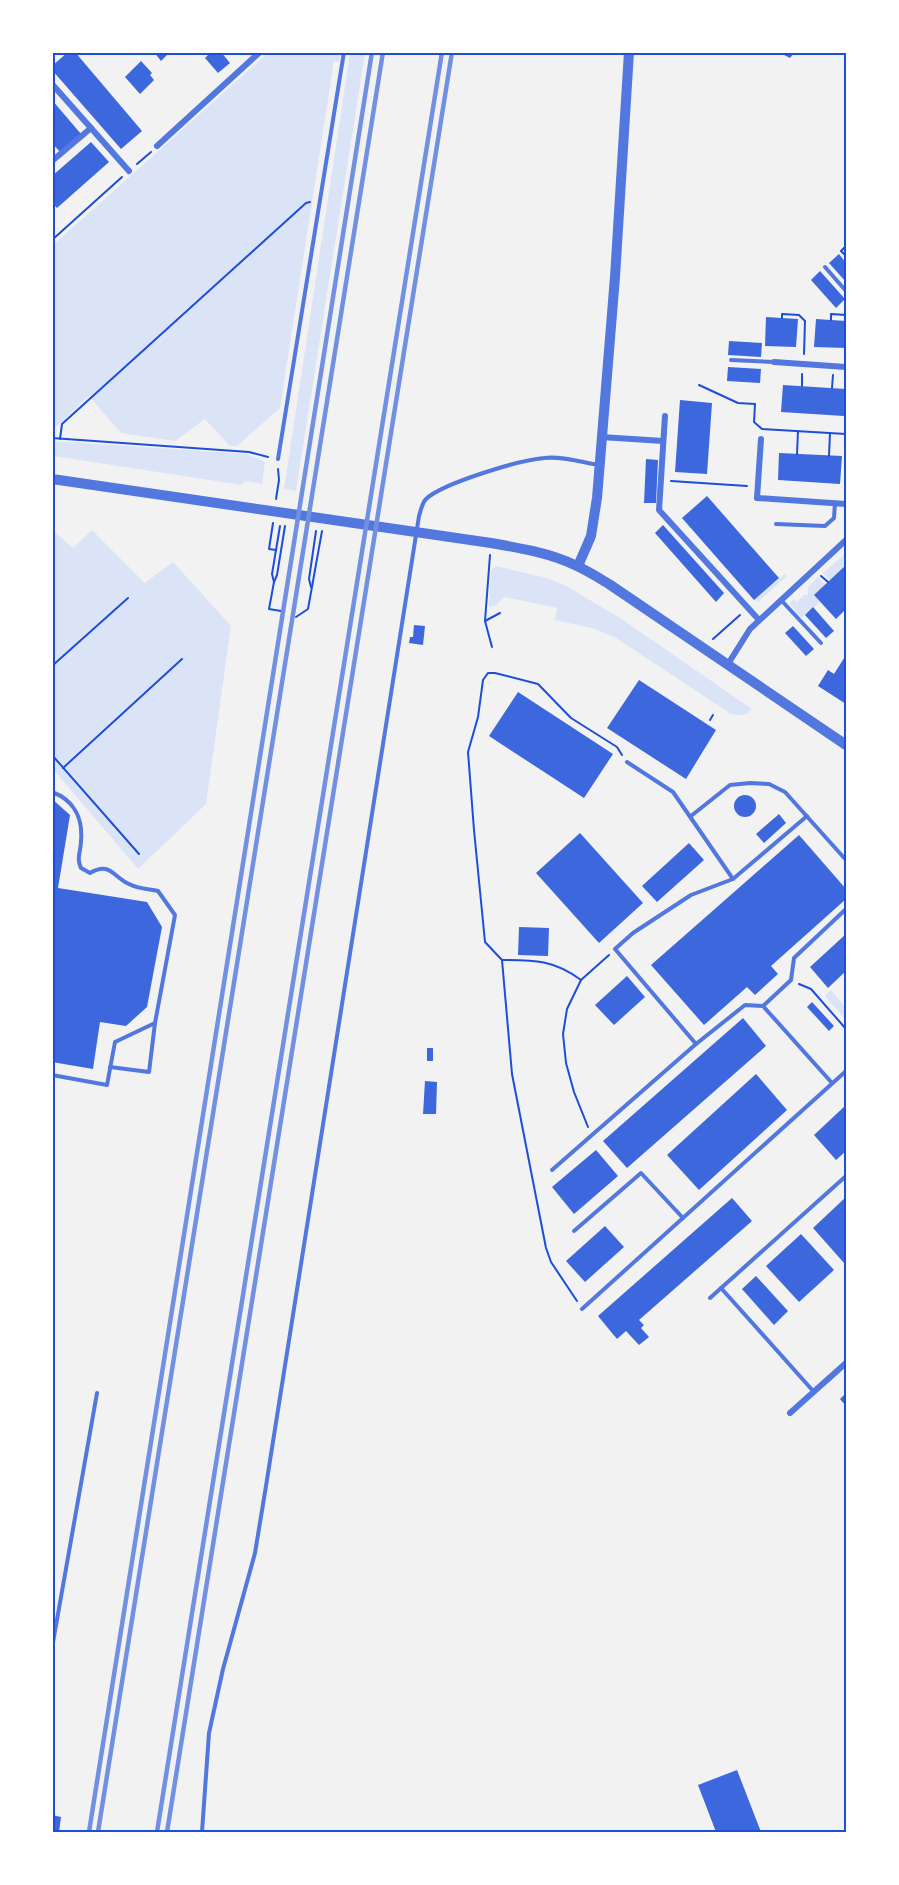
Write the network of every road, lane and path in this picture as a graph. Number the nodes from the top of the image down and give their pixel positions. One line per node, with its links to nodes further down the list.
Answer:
1 (260, 52): 6 (street)
2 (344, 52): 9 (lane)
3 (629, 52): 28 (street)
4 (52, 84): 5 (street)
5 (91, 128): 7 (street); 8 (street)
6 (157, 146): 8 (path)
7 (52, 161)
8 (129, 171): 10 (path)
9 (320, 201): 30 (path); 35 (lane)
10 (52, 240)
11 (846, 246): 12 (path)
12 (846, 256)
13 (825, 267): 14 (lane)
14 (846, 291)
15 (846, 315): 17 (path)
16 (782, 318): 20 (path)
17 (831, 320)
18 (731, 360): 19 (lane)
19 (774, 362): 20 (street)
20 (803, 364): 21 (street); 23 (path)
21 (846, 367)
22 (699, 385): 25 (path)
23 (802, 386)
24 (665, 416): 32 (street)
25 (798, 431): 26 (path); 33 (path)
26 (830, 432): 27 (path); 34 (path)
27 (846, 434)
28 (601, 437): 32 (street); 36 (street)
29 (52, 438): 30 (path)
30 (60, 439): 35 (path)
31 (761, 439): 39 (street)
32 (663, 441): 54 (street)
33 (797, 454)
34 (829, 456)
35 (278, 459)
36 (599, 465): 49 (street); 104 (lane)
37 (52, 479): 42 (street)
38 (672, 482): 39 (path)
39 (758, 486): 40 (street)
40 (835, 503): 41 (street); 44 (lane)
41 (846, 504)
42 (282, 513): 43 (street); 50 (path)
43 (324, 519): 48 (street); 51 (path)
44 (776, 524)
45 (283, 537): 50 (path)
46 (846, 540): 53 (street)
47 (315, 541): 51 (path)
48 (490, 543): 49 (street); 59 (path)
49 (578, 566): 62 (street)
50 (274, 582): 55 (path)
51 (311, 587): 57 (path)
52 (128, 598): 65 (path)
53 (782, 600): 58 (street); 60 (lane)
54 (750, 609): 58 (street); 62 (path)
55 (280, 611)
56 (500, 614): 59 (path)
57 (296, 617)
58 (759, 620): 64 (street)
59 (484, 621): 61 (path)
60 (821, 643)
61 (492, 647)
62 (704, 647): 64 (street)
63 (182, 659): 71 (path)
64 (728, 664): 68 (street)
65 (52, 666)
66 (713, 715): 67 (path)
67 (710, 720)
68 (846, 745)
69 (52, 755): 71 (path)
70 (627, 762): 73 (lane); 80 (path)
71 (63, 768): 75 (path)
72 (52, 792): 84 (lane)
73 (691, 816): 74 (lane); 77 (lane)
74 (807, 816): 76 (lane); 77 (lane)
75 (139, 854)
76 (846, 860)
77 (734, 879): 79 (lane)
78 (846, 909): 82 (lane)
79 (615, 949): 81 (path); 86 (lane)
80 (502, 960): 81 (path); 98 (path)
81 (581, 980): 91 (path)
82 (791, 980): 83 (lane); 85 (path)
83 (763, 1006): 86 (lane); 90 (lane)
84 (155, 1023): 87 (lane); 87 (lane)
85 (846, 1029)
86 (696, 1044): 91 (lane)
87 (110, 1067): 89 (lane)
88 (846, 1071): 90 (lane)
89 (52, 1076)
90 (832, 1083): 94 (lane)
91 (591, 1136): 92 (lane)
92 (552, 1170)
93 (846, 1176): 96 (lane)
94 (683, 1218): 95 (lane); 98 (lane)
95 (574, 1231)
96 (721, 1288): 97 (lane); 100 (lane)
97 (710, 1298)
98 (582, 1309)
99 (846, 1362): 100 (street)
100 (814, 1392): 102 (street)
101 (97, 1393): 103 (lane)
102 (790, 1413)
103 (52, 1648)
104 (202, 1833)

